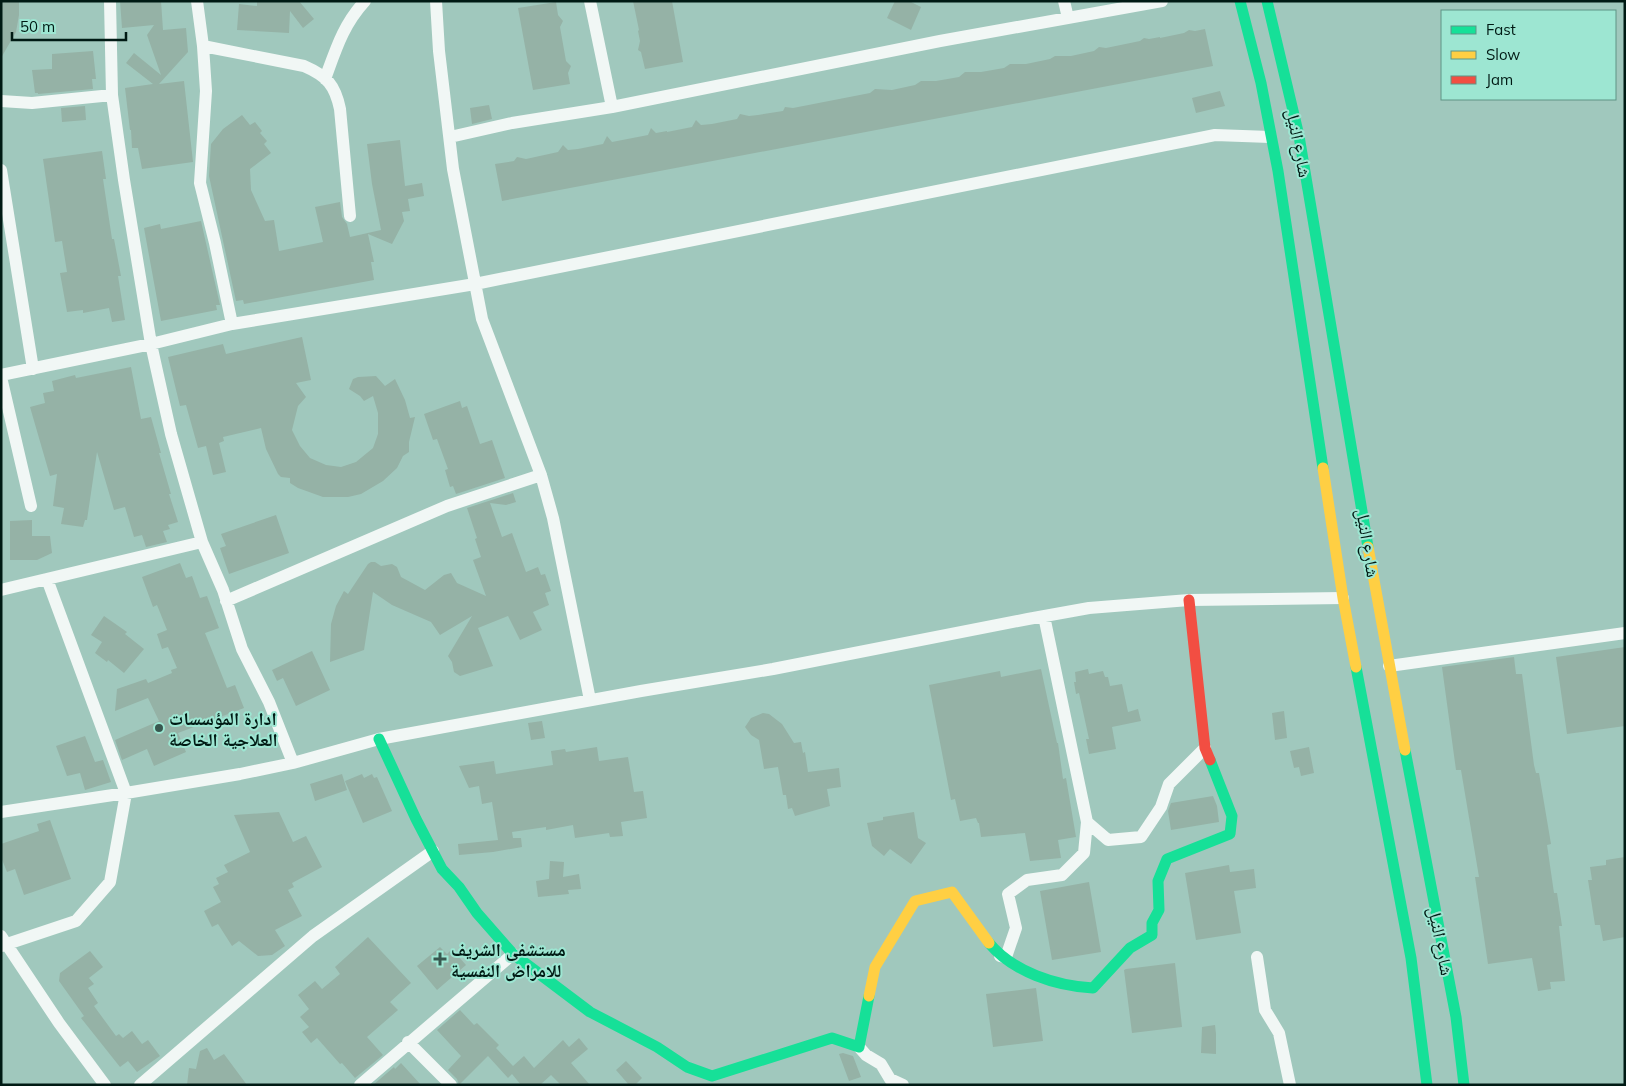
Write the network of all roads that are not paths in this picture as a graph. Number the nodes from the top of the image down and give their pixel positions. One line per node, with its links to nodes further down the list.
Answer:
1 (110, 1): 13 (street)
2 (197, 1): 11 (street)
3 (365, 1): 12 (street)
4 (436, 1): 16 (street)
5 (590, 1): 15 (street)
6 (1064, 1): 10 (street)
7 (1162, 1): 10 (street)
8 (1240, 1): 17 (main road, شارع النيل)
9 (1267, 1): 36 (main road, شارع النيل)
10 (1068, 18): 15 (street)
11 (203, 46): 12 (street); 22 (street)
12 (325, 79): 19 (street)
13 (112, 95): 14 (street); 23 (street)
14 (1, 101)
15 (612, 107): 16 (street)
16 (450, 137): 21 (street)
17 (1270, 137): 21 (street); 31 (main road, شارع النيل)
18 (1, 170): 20 (street)
19 (350, 216)
20 (7, 237): 24 (street)
21 (475, 284): 22 (street); 26 (street)
22 (232, 324): 23 (street)
23 (151, 344): 24 (street); 28 (street)
24 (33, 369): 25 (street)
25 (1, 376): 27 (street)
26 (541, 475): 33 (street); 37 (street)
27 (32, 506)
28 (202, 542): 29 (street); 33 (street)
29 (47, 579): 30 (street); 41 (street)
30 (1, 590)
31 (1343, 598): 32 (street); 57 (main road, شارع النيل)
32 (1189, 600): 34 (street); 39 (main road)
33 (226, 601): 40 (street)
34 (1044, 616): 37 (street); 43 (street)
35 (1625, 633): 36 (street)
36 (1389, 666): 58 (main road, شارع النيل)
37 (590, 700): 38 (street)
38 (379, 740): 40 (street); 44 (main road)
39 (1204, 748): 43 (street); 47 (main road)
40 (293, 763): 41 (street)
41 (126, 793): 42 (street); 45 (street)
42 (1, 812)
43 (1087, 822): 47 (street)
44 (433, 850): 46 (main road); 52 (street)
45 (3, 942): 51 (street)
46 (513, 954): 49 (street); 50 (main road)
47 (1000, 956): 50 (main road)
48 (1257, 957): 56 (street)
49 (408, 1042): 53 (street); 54 (street)
50 (859, 1047): 55 (street)
51 (105, 1085)
52 (140, 1085)
53 (360, 1085)
54 (451, 1085)
55 (903, 1085)
56 (1290, 1085)
57 (1426, 1085)
58 (1464, 1085)

